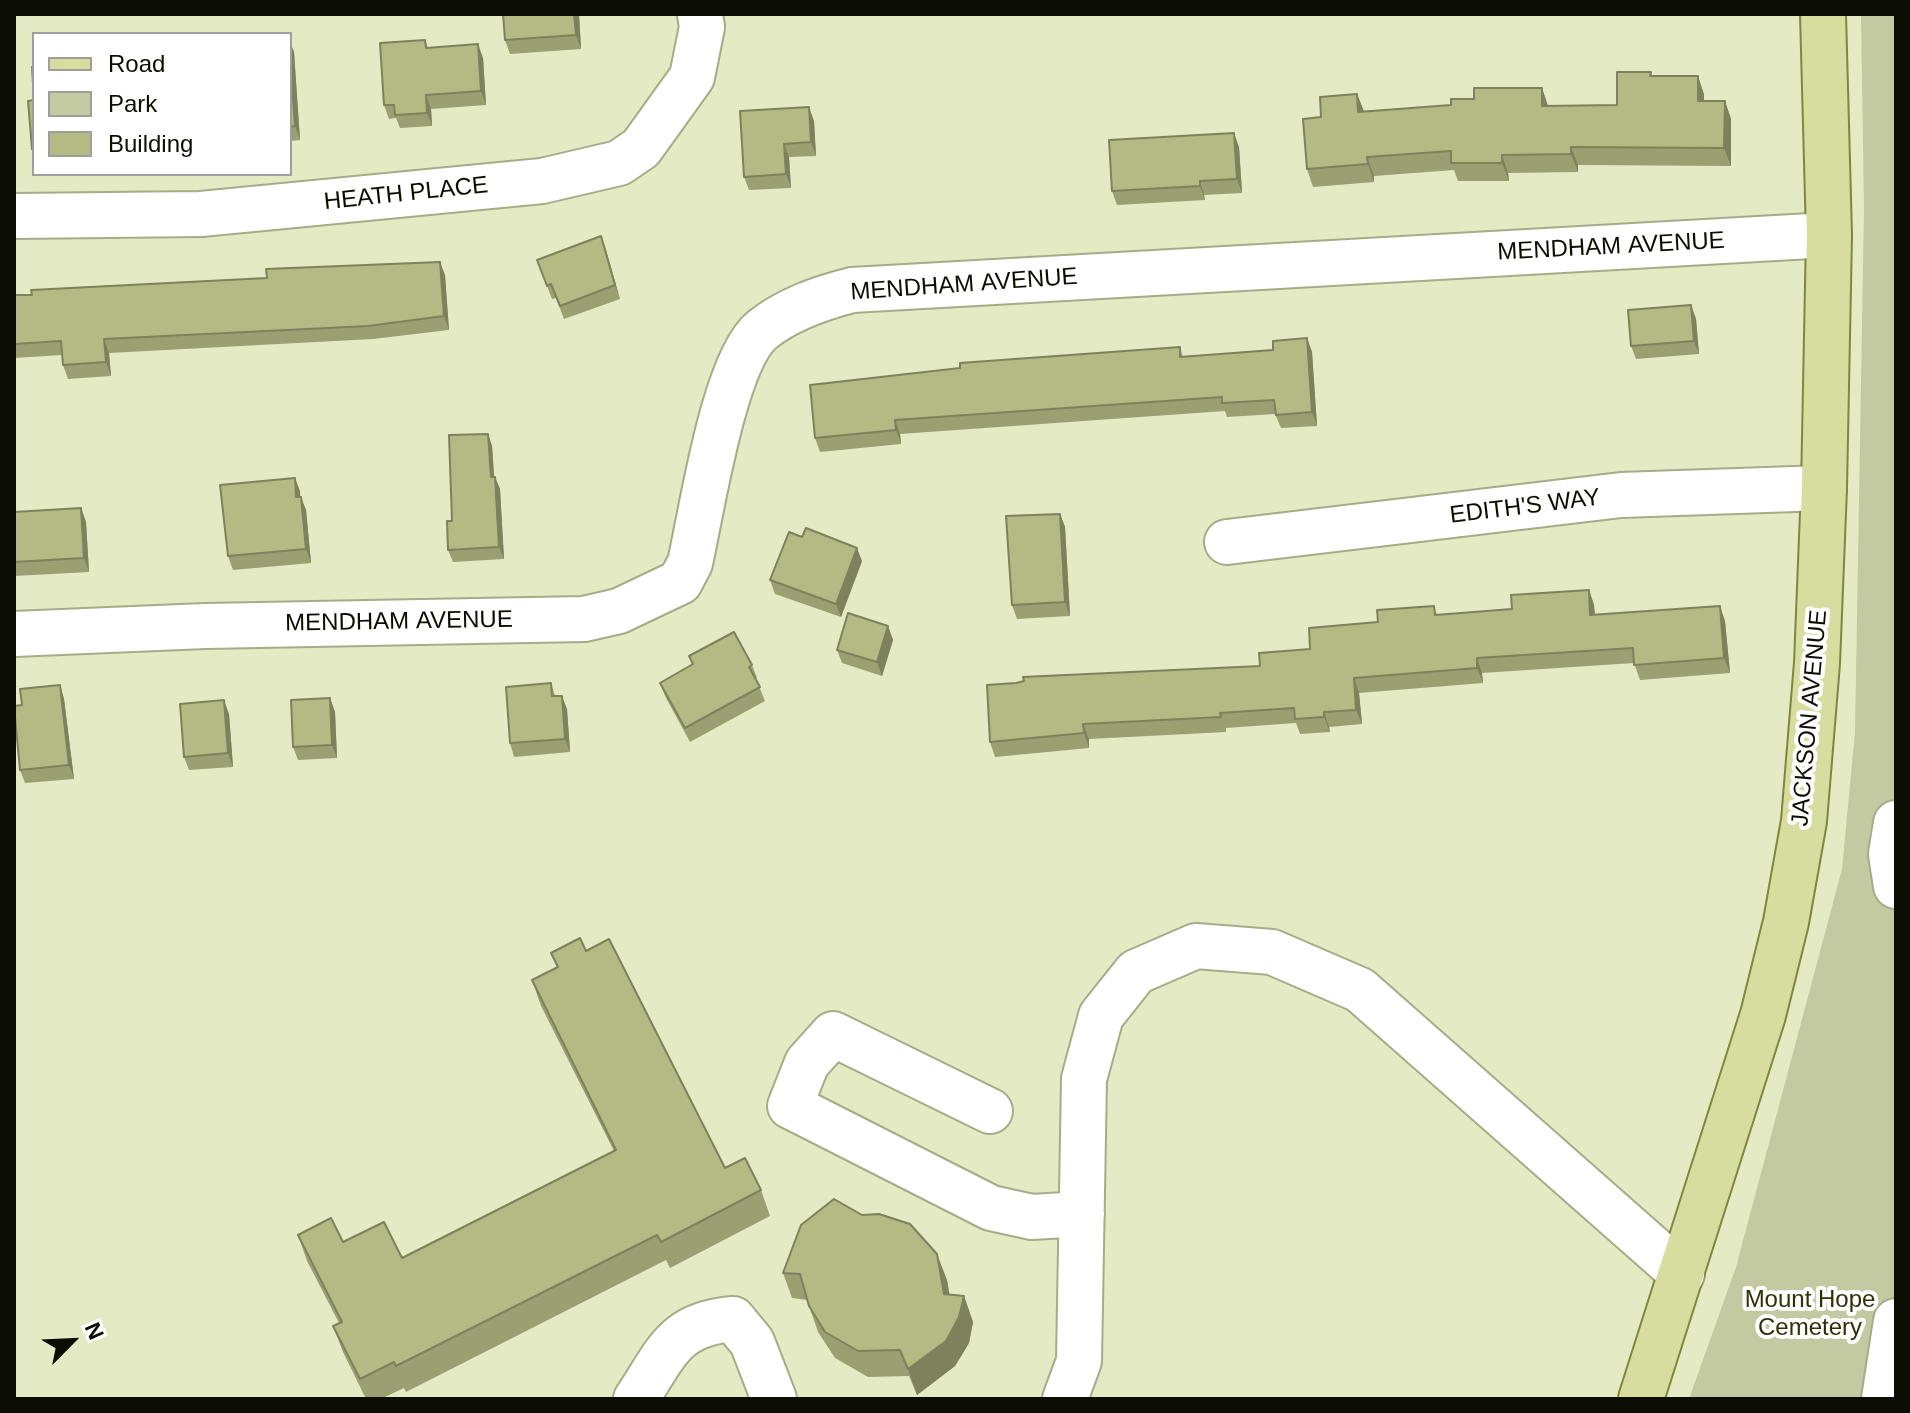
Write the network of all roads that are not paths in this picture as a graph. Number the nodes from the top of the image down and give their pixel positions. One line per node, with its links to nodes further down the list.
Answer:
1 (700, 14): 3 (street, HEATH PLACE)
2 (1823, 14): 4 (main road, JACKSON AVENUE)
3 (14, 216)
4 (1829, 235): 5 (main road, JACKSON AVENUE); 7 (street, MENDHAM AVENUE)
5 (1824, 488): 6 (street, EDITH'S WAY); 10 (main road, JACKSON AVENUE)
6 (1227, 542)
7 (14, 634)
8 (990, 1111): 9 (street)
9 (1082, 1214): 10 (street); 14 (street)
10 (1682, 1274): 15 (main road, JACKSON AVENUE)
11 (1896, 1321): 16 (street)
12 (636, 1399): 13 (street)
13 (774, 1399)
14 (1065, 1399)
15 (1641, 1399)
16 (1884, 1399)

